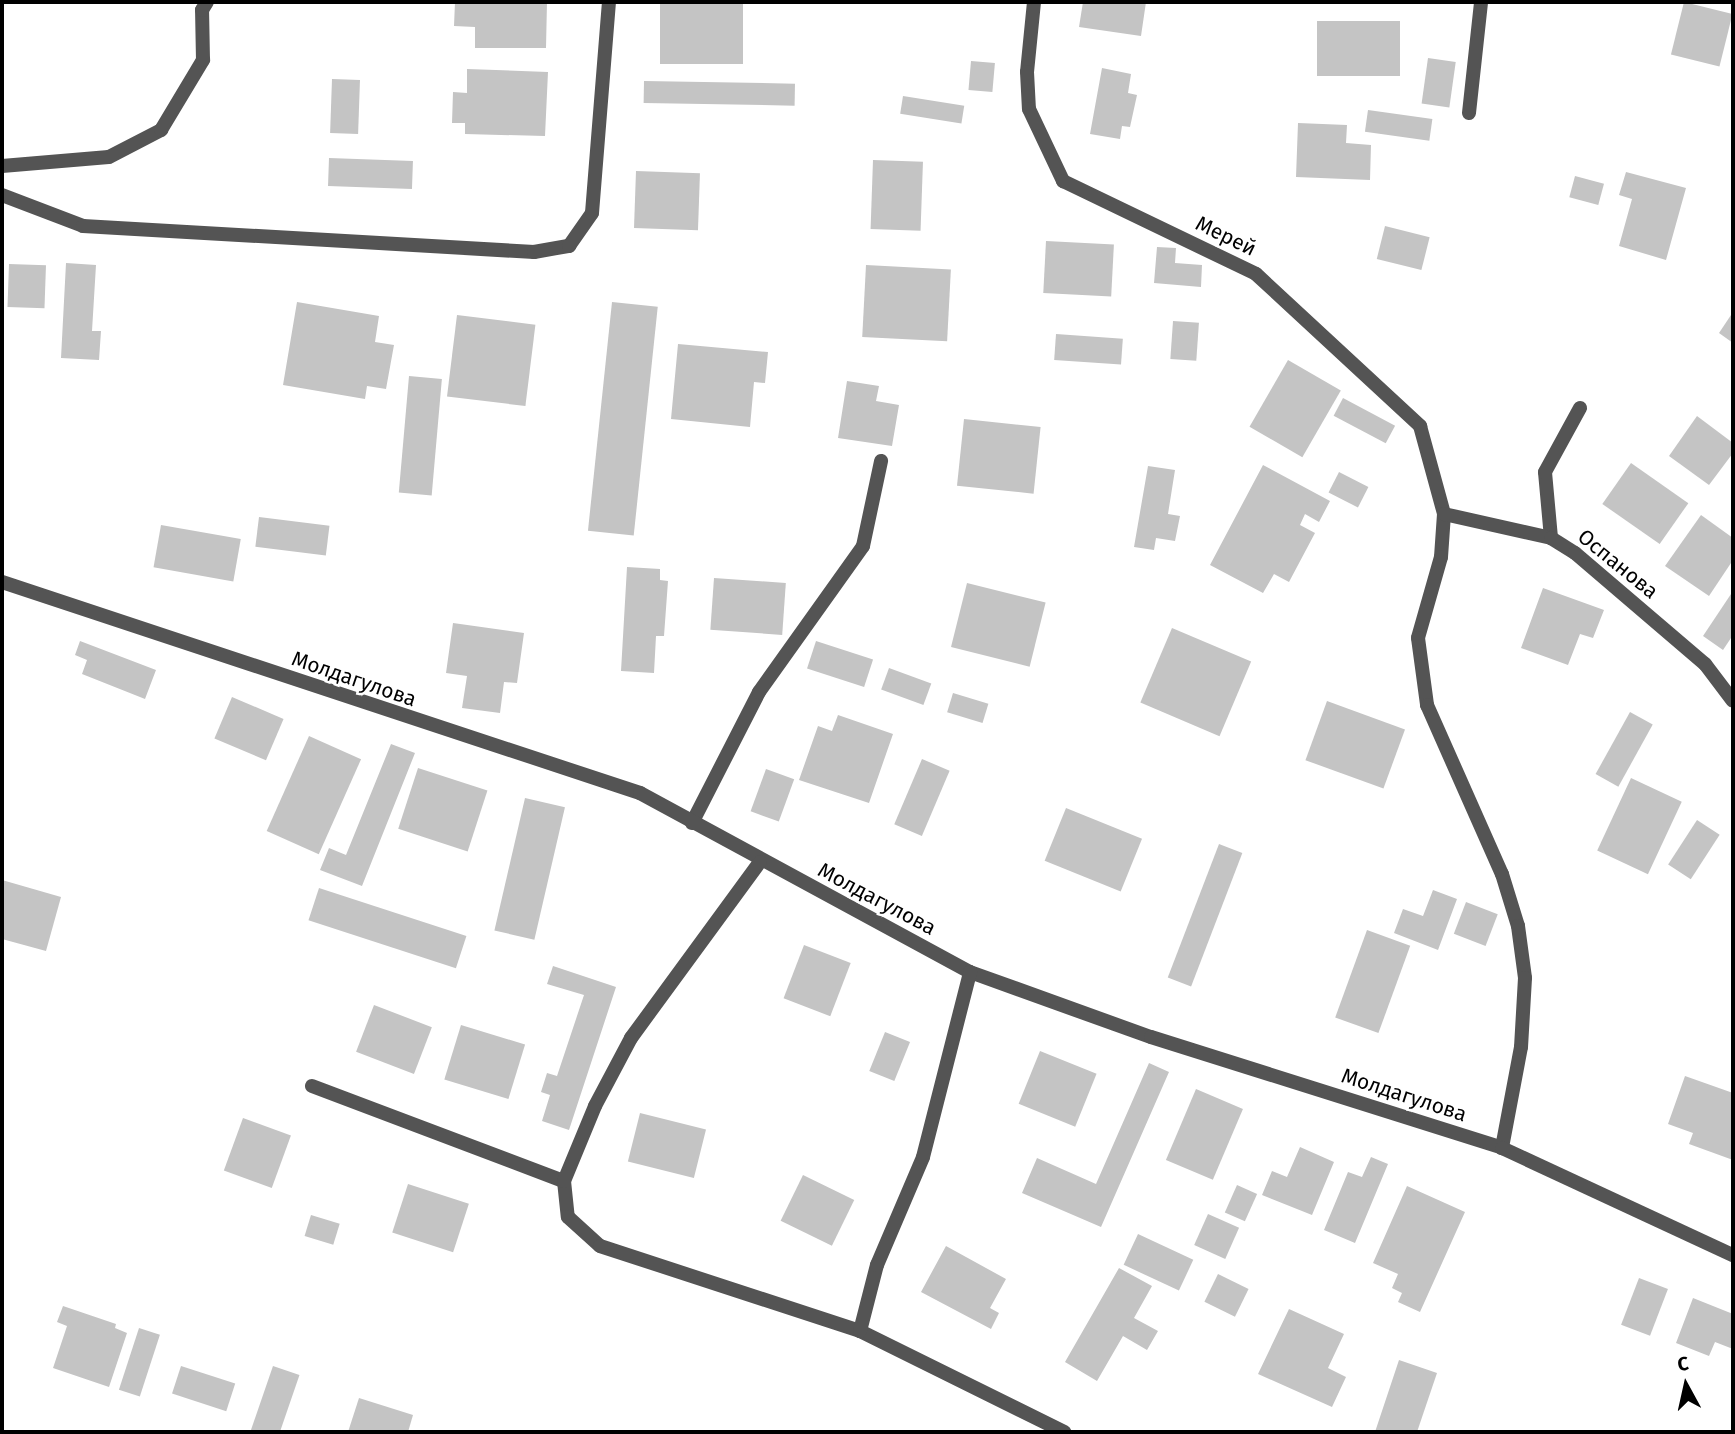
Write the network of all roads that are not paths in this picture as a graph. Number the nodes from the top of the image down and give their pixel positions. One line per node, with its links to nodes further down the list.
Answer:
1 (207, 2): 6 (street)
2 (608, 2): 7 (street)
3 (1034, 2): 10 (street, Мерей)
4 (1481, 2): 5 (street)
5 (1469, 113)
6 (2, 166)
7 (2, 195)
8 (1580, 408): 11 (street)
9 (881, 461): 14 (street)
10 (1444, 514): 11 (street, Оспанова); 18 (street, Мерей)
11 (1551, 538): 13 (street, Оспанова)
12 (2, 582): 14 (street, Молдагулова)
13 (1733, 701)
14 (692, 823): 15 (street, Молдагулова)
15 (760, 862): 16 (street, Молдагулова); 19 (street)
16 (970, 972): 18 (street, Молдагулова); 21 (street)
17 (312, 1086): 19 (street)
18 (1502, 1148): 20 (street, Молдагулова)
19 (564, 1181): 21 (street)
20 (1733, 1255)
21 (860, 1331): 22 (street)
22 (1064, 1432)

